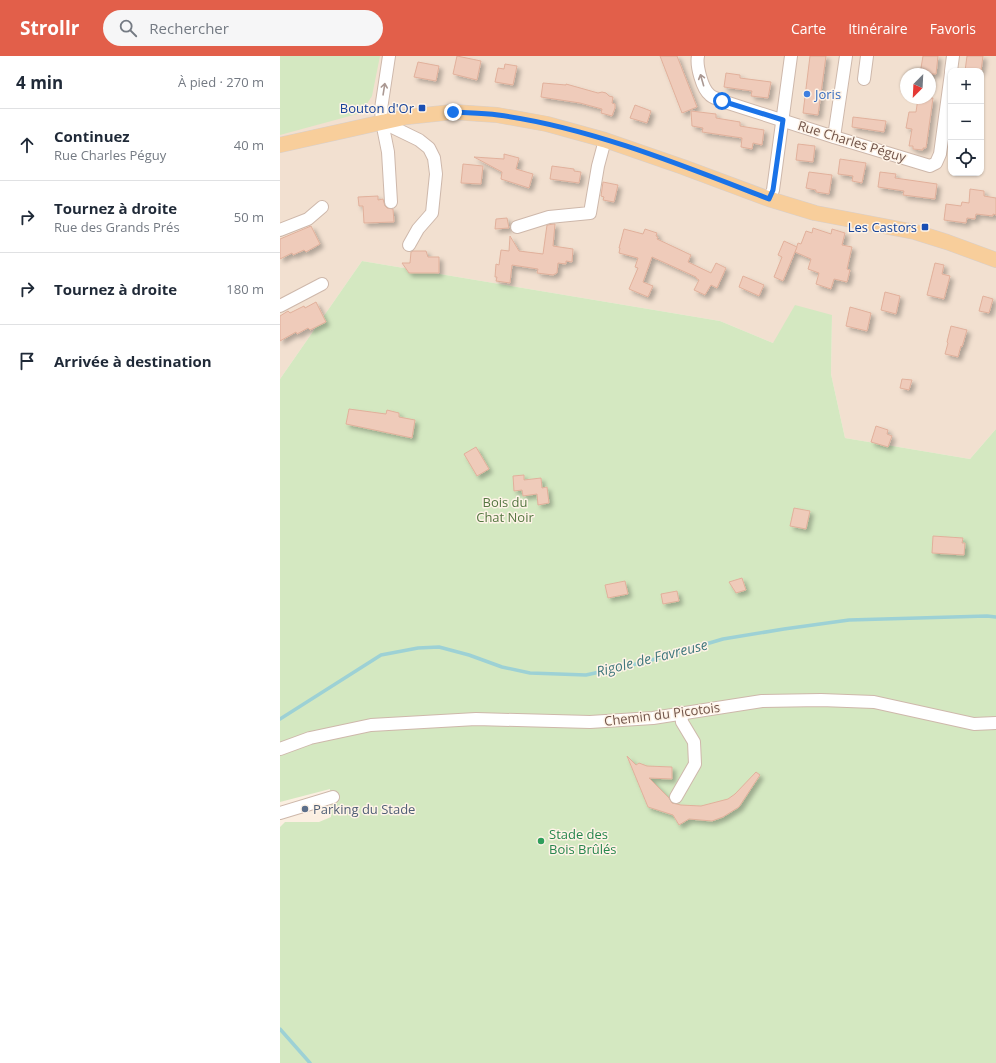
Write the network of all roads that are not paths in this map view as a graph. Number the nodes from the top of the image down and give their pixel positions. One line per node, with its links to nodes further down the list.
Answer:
1 (389, 56): 11 (street, one-way to 1)
2 (791, 56): 10 (street)
3 (846, 56): 12 (street)
4 (867, 56): 8 (street)
5 (953, 56): 7 (street)
6 (696, 58): 10 (street, Rue Charles Péguy, one-way to 6)
7 (952, 68)
8 (864, 79)
9 (948, 94): 12 (street, Rue Charles Péguy)
10 (783, 120): 12 (street, Rue Charles Péguy); 15 (street)
11 (382, 122): 13 (main road); 14 (main road); 16 (street); 20 (street)
12 (834, 137)
13 (605, 140): 15 (main road); 18 (street)
14 (280, 145)
15 (769, 199): 21 (main road)
16 (391, 202)
17 (322, 207): 19 (street)
18 (517, 227)
19 (280, 230)
20 (409, 246)
21 (996, 260)
22 (322, 284): 23 (street)
23 (280, 306)
24 (681, 714): 25 (street, Chemin du Picotois); 26 (street, Chemin du Picotois); 28 (street)
25 (996, 723)
26 (280, 749)
27 (333, 796): 29 (street)
28 (676, 797)
29 (280, 813)

